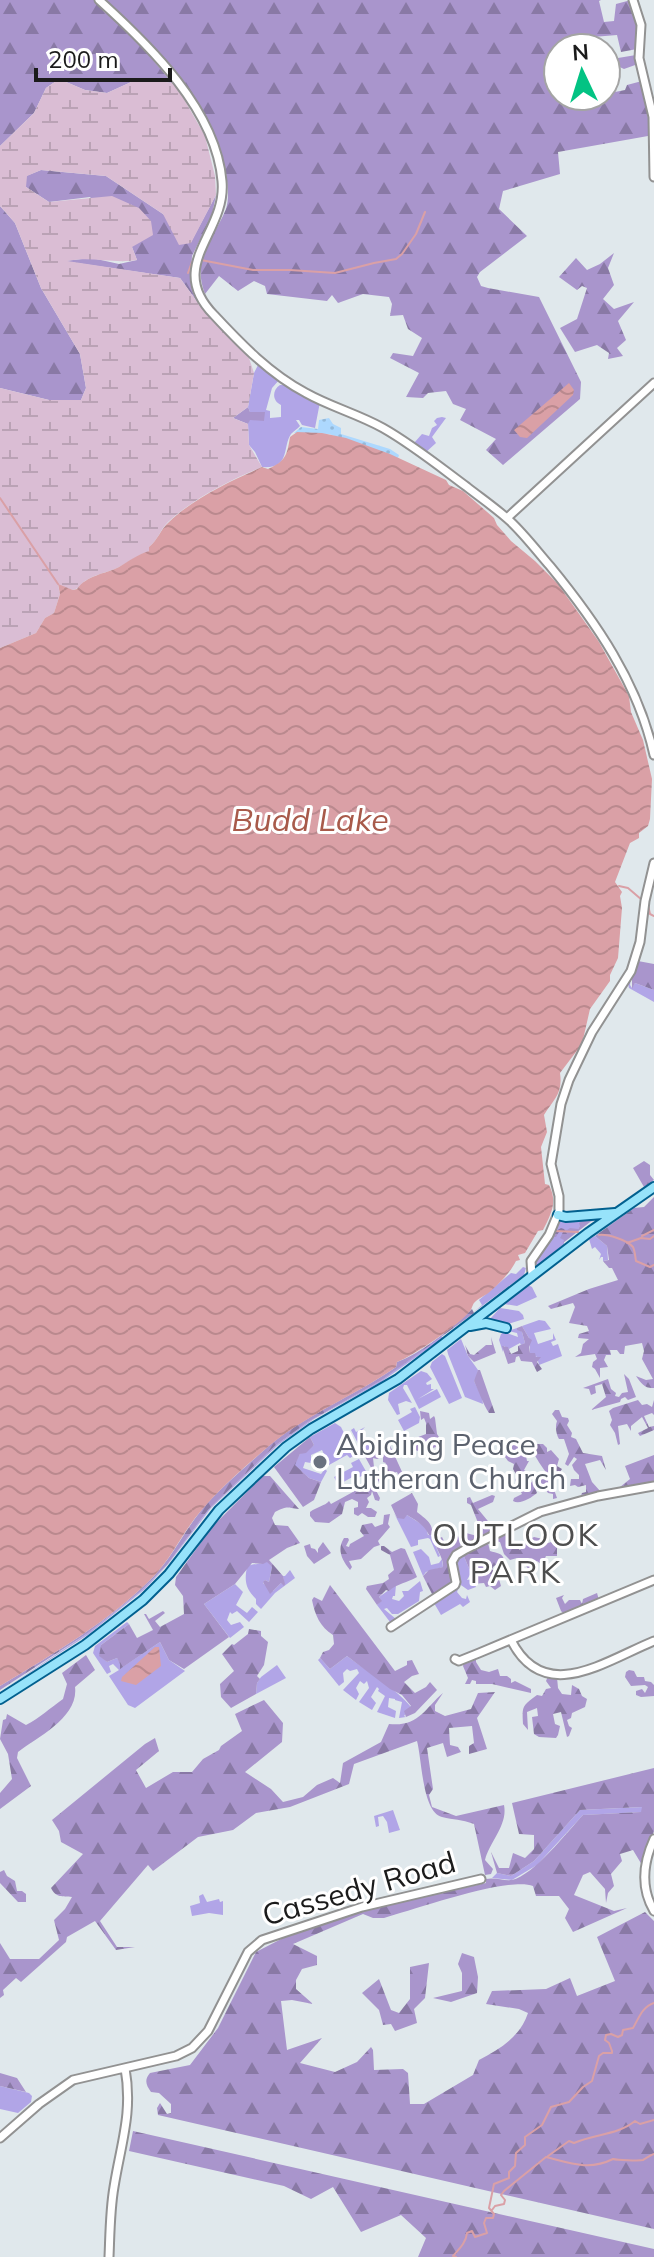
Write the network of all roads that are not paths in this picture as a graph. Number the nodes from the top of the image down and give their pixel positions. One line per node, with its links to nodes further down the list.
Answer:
1 (99, 0): 5 (street)
2 (633, 0): 3 (street)
3 (654, 177)
4 (654, 383): 5 (street)
5 (507, 518): 6 (street)
6 (654, 755)
7 (654, 863): 8 (street)
8 (652, 877): 11 (street)
9 (654, 1187): 10 (main road)
10 (615, 1213): 11 (main road); 12 (main road)
11 (558, 1215): 12 (street)
12 (532, 1276): 13 (main road)
13 (465, 1327): 14 (main road); 21 (main road)
14 (506, 1328)
15 (654, 1486): 17 (street)
16 (654, 1580): 18 (street)
17 (391, 1627)
18 (511, 1640): 19 (street); 20 (street)
19 (654, 1641)
20 (455, 1659)
21 (0, 1699)
22 (654, 1839): 24 (street)
23 (481, 1879): 25 (street, Cassedy Road)
24 (654, 1911)
25 (125, 2068): 26 (street, Cassedy Road); 27 (street)
26 (0, 2138)
27 (109, 2257)

